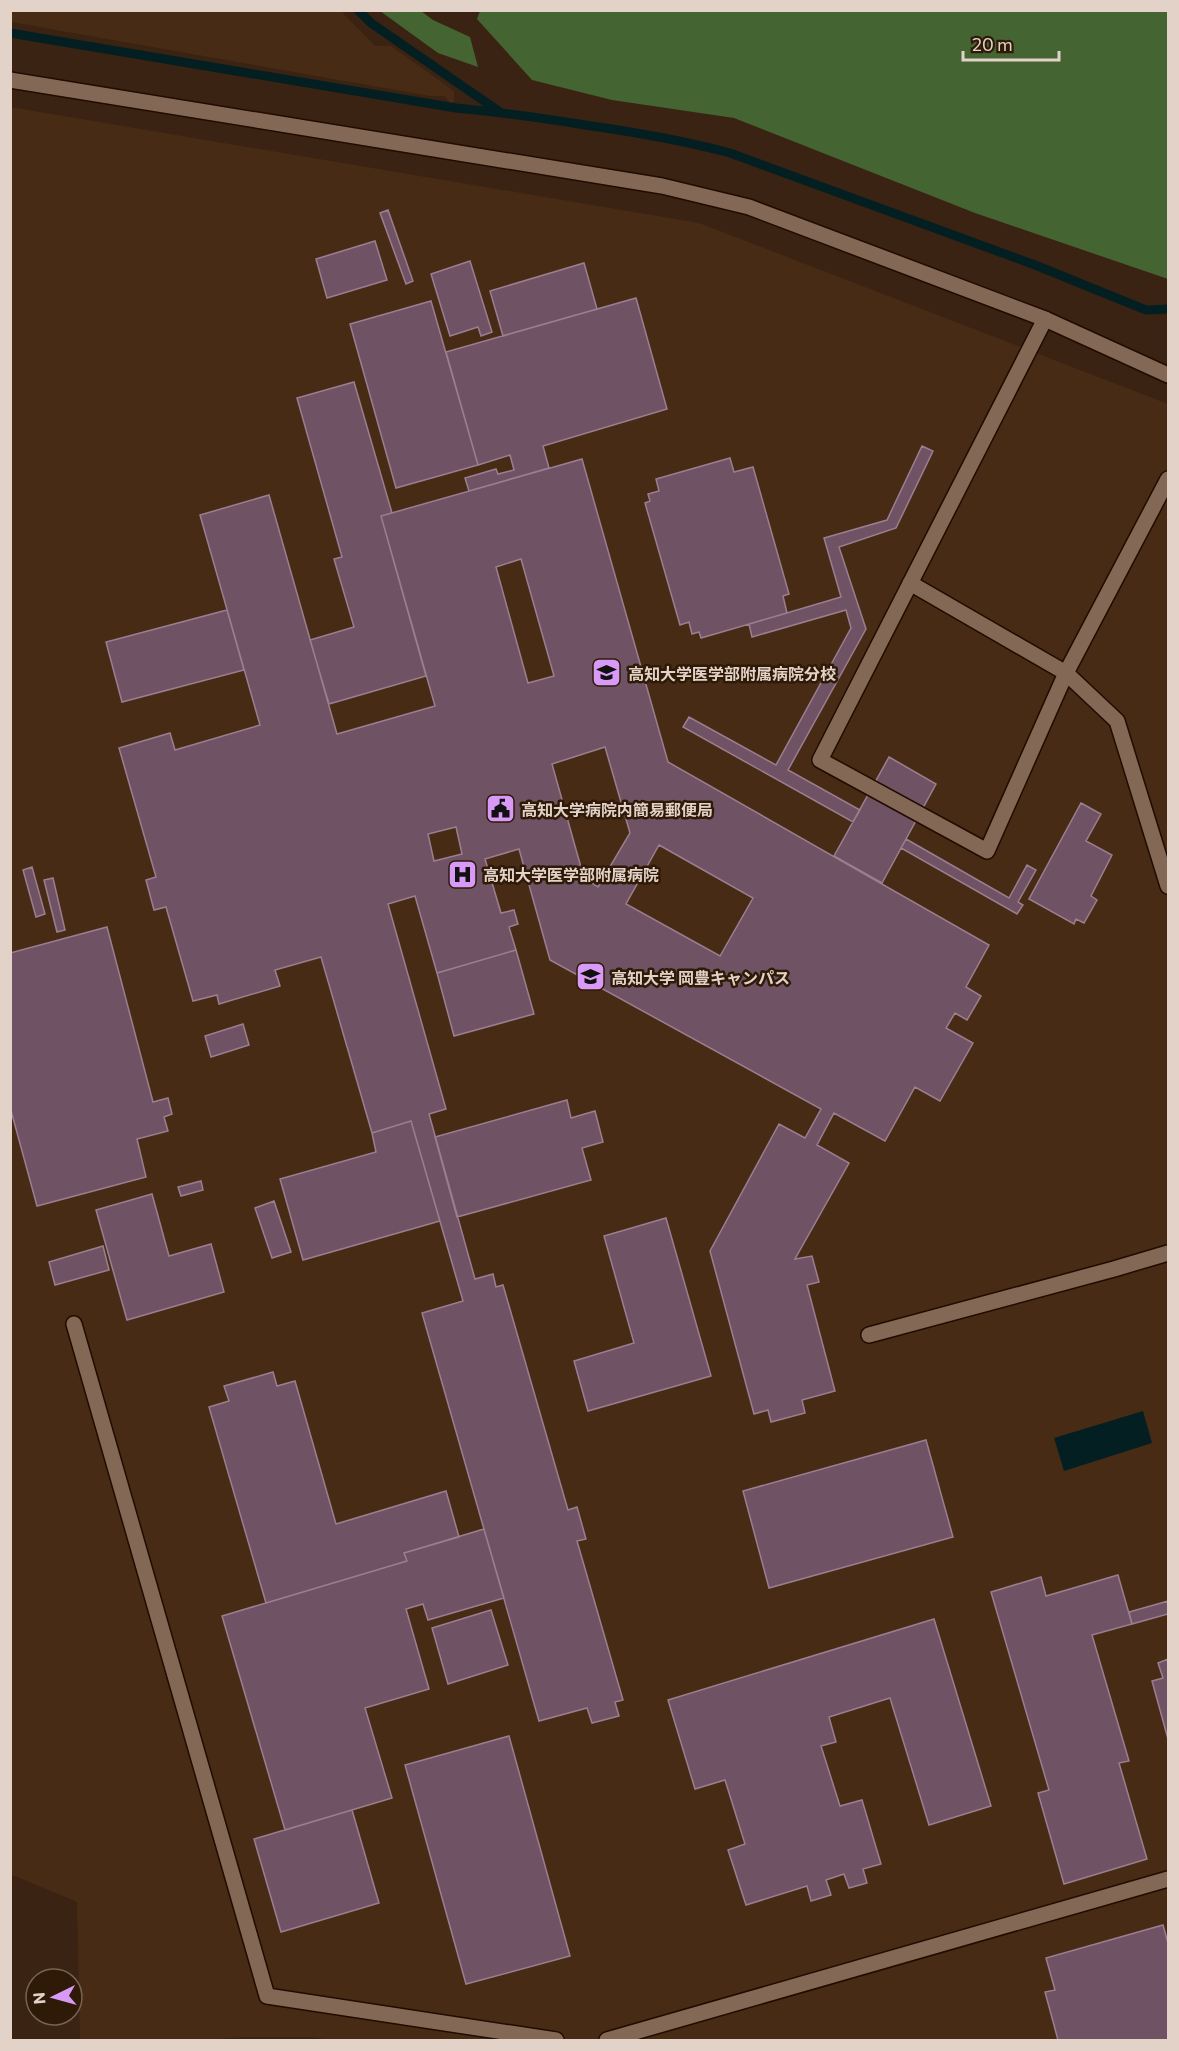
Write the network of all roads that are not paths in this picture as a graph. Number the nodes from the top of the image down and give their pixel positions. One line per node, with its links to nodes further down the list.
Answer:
1 (10, 80): 2 (street)
2 (1045, 319): 3 (street); 5 (street)
3 (1168, 375)
4 (1168, 479): 6 (street)
5 (910, 584): 6 (street); 6 (street)
6 (1066, 673): 7 (street)
7 (1168, 886)
8 (1168, 1253): 10 (street)
9 (74, 1324): 12 (street)
10 (869, 1335)
11 (1168, 1879): 13 (street)
12 (555, 2040)
13 (607, 2040)

